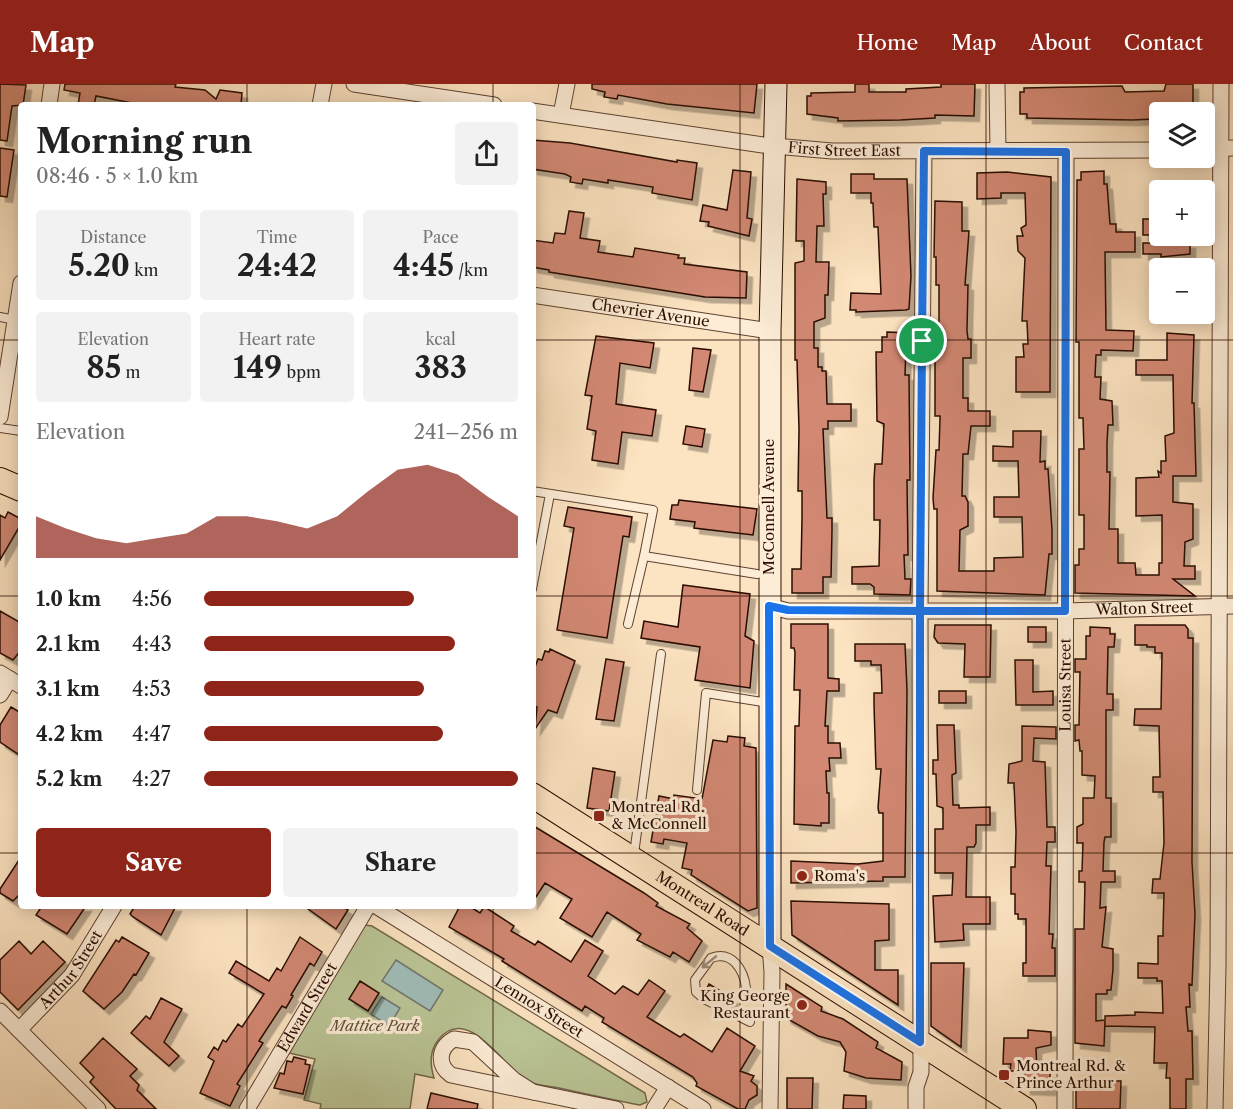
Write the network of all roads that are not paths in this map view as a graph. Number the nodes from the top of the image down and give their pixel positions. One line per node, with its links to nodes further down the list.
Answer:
1 (52, 84): 9 (street)
2 (324, 84): 10 (street)
3 (354, 84): 8 (street)
4 (567, 84): 13 (street)
5 (776, 84): 14 (main road, McConnell Avenue)
6 (997, 84): 16 (street)
7 (1221, 84): 15 (street)
8 (425, 89): 11 (street)
9 (49, 102)
10 (321, 102)
11 (481, 102)
12 (536, 112): 13 (street, First Street East)
13 (561, 115): 14 (street, First Street East)
14 (775, 146): 18 (street, First Street East); 23 (main road, McConnell Avenue)
15 (1227, 148): 35 (street)
16 (998, 150): 18 (street, First Street East); 19 (street, First Street East)
17 (1149, 150): 19 (street, First Street East)
18 (924, 151): 36 (street)
19 (1066, 152): 37 (street, Louisa Street)
20 (18, 291): 22 (street)
21 (536, 296): 23 (street, Chevrier Avenue)
22 (8, 318): 24 (street)
23 (770, 331): 34 (main road, McConnell Avenue)
24 (0, 417)
25 (0, 428): 26 (lane)
26 (18, 431)
27 (0, 480): 28 (main road)
28 (18, 488)
29 (536, 492): 30 (lane)
30 (550, 494): 31 (lane); 32 (lane)
31 (644, 556): 33 (lane); 38 (lane)
32 (536, 568)
33 (757, 574)
34 (769, 606): 36 (street, Walton Street); 42 (main road, McConnell Avenue)
35 (1225, 607): 37 (street, Walton Street); 50 (street)
36 (920, 611): 37 (street, Walton Street); 55 (street)
37 (1065, 611): 66 (street, Louisa Street)
38 (628, 624)
39 (661, 654): 45 (lane)
40 (10, 679): 41 (street)
41 (0, 695)
42 (770, 704): 43 (lane); 49 (main road, McConnell Avenue)
43 (697, 790)
44 (536, 797): 45 (main road, Montreal Road)
45 (633, 858): 49 (main road, Montreal Road)
46 (112, 909): 54 (street, Arthur Street)
47 (366, 909): 59 (street, Edward Street)
48 (381, 909): 56 (street, Lennox Street)
49 (770, 946): 55 (main road, Montreal Road); 63 (street, McConnell Avenue)
50 (1226, 967): 67 (street)
51 (746, 988): 53 (lane, one-way to 53)
52 (0, 1011): 54 (street)
53 (750, 1022)
54 (19, 1030): 58 (street)
55 (920, 1042): 64 (street); 65 (main road, Montreal Road)
56 (668, 1088): 61 (street); 62 (street, Lennox Street)
57 (533, 1092): 57 (street); 60 (street)
58 (98, 1109)
59 (248, 1109)
60 (616, 1109)
61 (654, 1109)
62 (703, 1109)
63 (770, 1109)
64 (915, 1109)
65 (1024, 1109)
66 (1065, 1109)
67 (1215, 1109)

